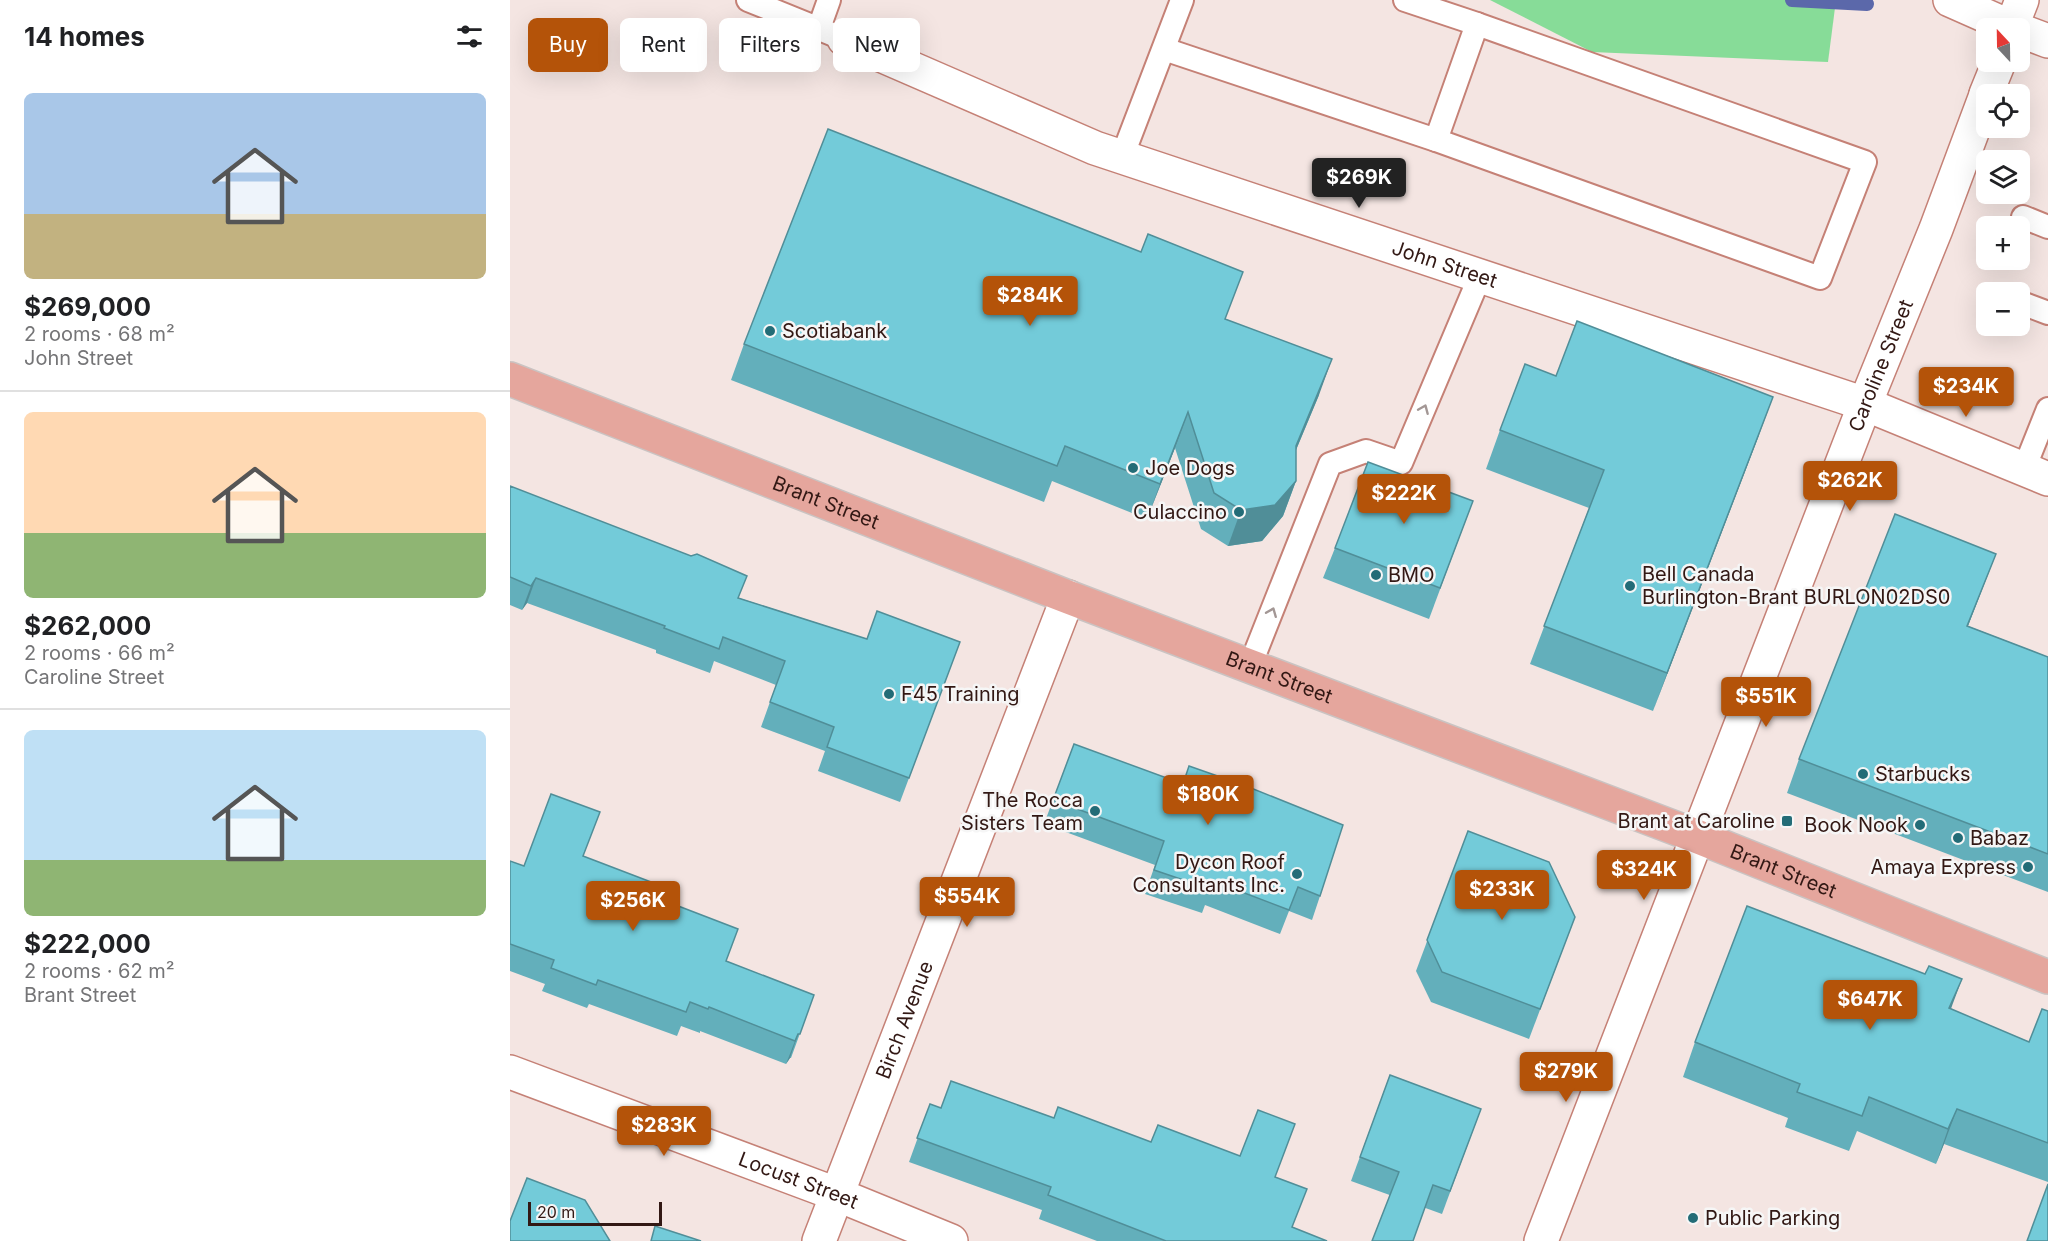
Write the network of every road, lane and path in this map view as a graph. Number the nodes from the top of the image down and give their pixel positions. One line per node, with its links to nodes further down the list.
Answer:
1 (748, 0): 9 (lane)
2 (829, 0): 9 (lane)
3 (1182, 0): 11 (lane)
4 (1406, 0): 7 (lane)
5 (1950, 0): 6 (street)
6 (2002, 18)
7 (1477, 24): 13 (lane); 13 (lane)
8 (2030, 31): 10 (street)
9 (831, 34): 14 (street, John Street)
10 (2048, 41)
11 (1164, 49): 13 (lane); 14 (lane)
12 (1976, 122): 21 (street, Caroline Street)
13 (1436, 140)
14 (1122, 157): 17 (street, John Street)
15 (2030, 221): 16 (lane)
16 (2048, 227)
17 (1480, 276): 21 (street, John Street); 25 (lane, one-way to 17)
18 (2030, 306): 19 (lane)
19 (2048, 313)
20 (510, 380): 24 (main road, Brant Street)
21 (1865, 404): 23 (street, John Street); 26 (street, Caroline Street)
22 (2048, 409): 23 (lane)
23 (2036, 474)
24 (1068, 597): 25 (main road, Brant Street); 29 (street, Birch Avenue)
25 (1250, 666): 26 (main road, Brant Street)
26 (1696, 836): 27 (main road, Brant Street); 32 (street, Caroline Street)
27 (2048, 977)
28 (510, 1072): 29 (street, Locust Street)
29 (836, 1194): 30 (street, Birch Avenue); 31 (street, Locust Street)
30 (819, 1241)
31 (951, 1241)
32 (1540, 1241)

